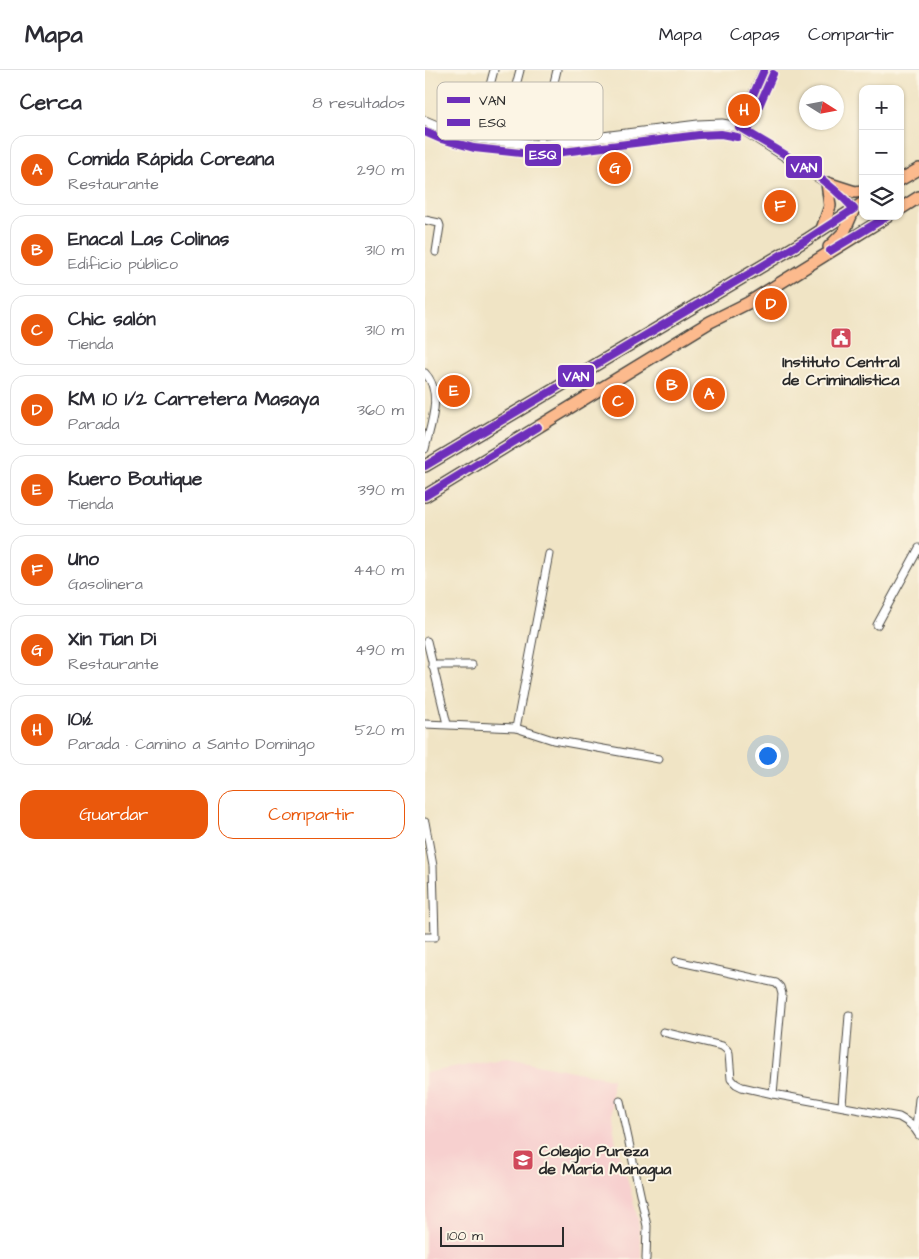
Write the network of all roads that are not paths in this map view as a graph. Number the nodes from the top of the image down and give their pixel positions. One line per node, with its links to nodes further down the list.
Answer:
1 (764, 70): 4 (street)
2 (425, 121): 3 (street)
3 (437, 126)
4 (739, 127): 5 (street); 12 (street)
5 (603, 137)
6 (493, 140): 9 (street)
7 (540, 140): 9 (street)
8 (579, 140): 9 (street)
9 (539, 145)
10 (919, 169): 11 (highway)
11 (904, 178)
12 (827, 184): 13 (highway); 16 (street); 22 (highway)
13 (859, 192)
14 (918, 198): 15 (highway); 17 (highway)
15 (904, 202)
16 (859, 206)
17 (904, 207)
18 (859, 208): 22 (highway)
19 (859, 209): 24 (highway)
20 (425, 220): 23 (street)
21 (882, 220): 24 (highway)
22 (823, 229): 27 (highway)
23 (436, 252)
24 (748, 303): 28 (highway)
25 (425, 373): 26 (street)
26 (425, 450)
27 (425, 466)
28 (425, 496)
29 (919, 548): 31 (street)
30 (549, 554): 37 (street)
31 (877, 625)
32 (427, 641): 33 (street)
33 (433, 665): 34 (street); 36 (street)
34 (472, 665)
35 (425, 724): 36 (street)
36 (447, 724): 37 (street)
37 (516, 728): 38 (street)
38 (659, 759)
39 (425, 822): 40 (street)
40 (425, 937)
41 (676, 961): 44 (street)
42 (849, 1015): 47 (street)
43 (663, 1032): 44 (street)
44 (773, 1094): 47 (street)
45 (919, 1098): 48 (street)
46 (620, 1101): 50 (street)
47 (842, 1105): 48 (street)
48 (915, 1128): 49 (street)
49 (919, 1135)
50 (646, 1259)

